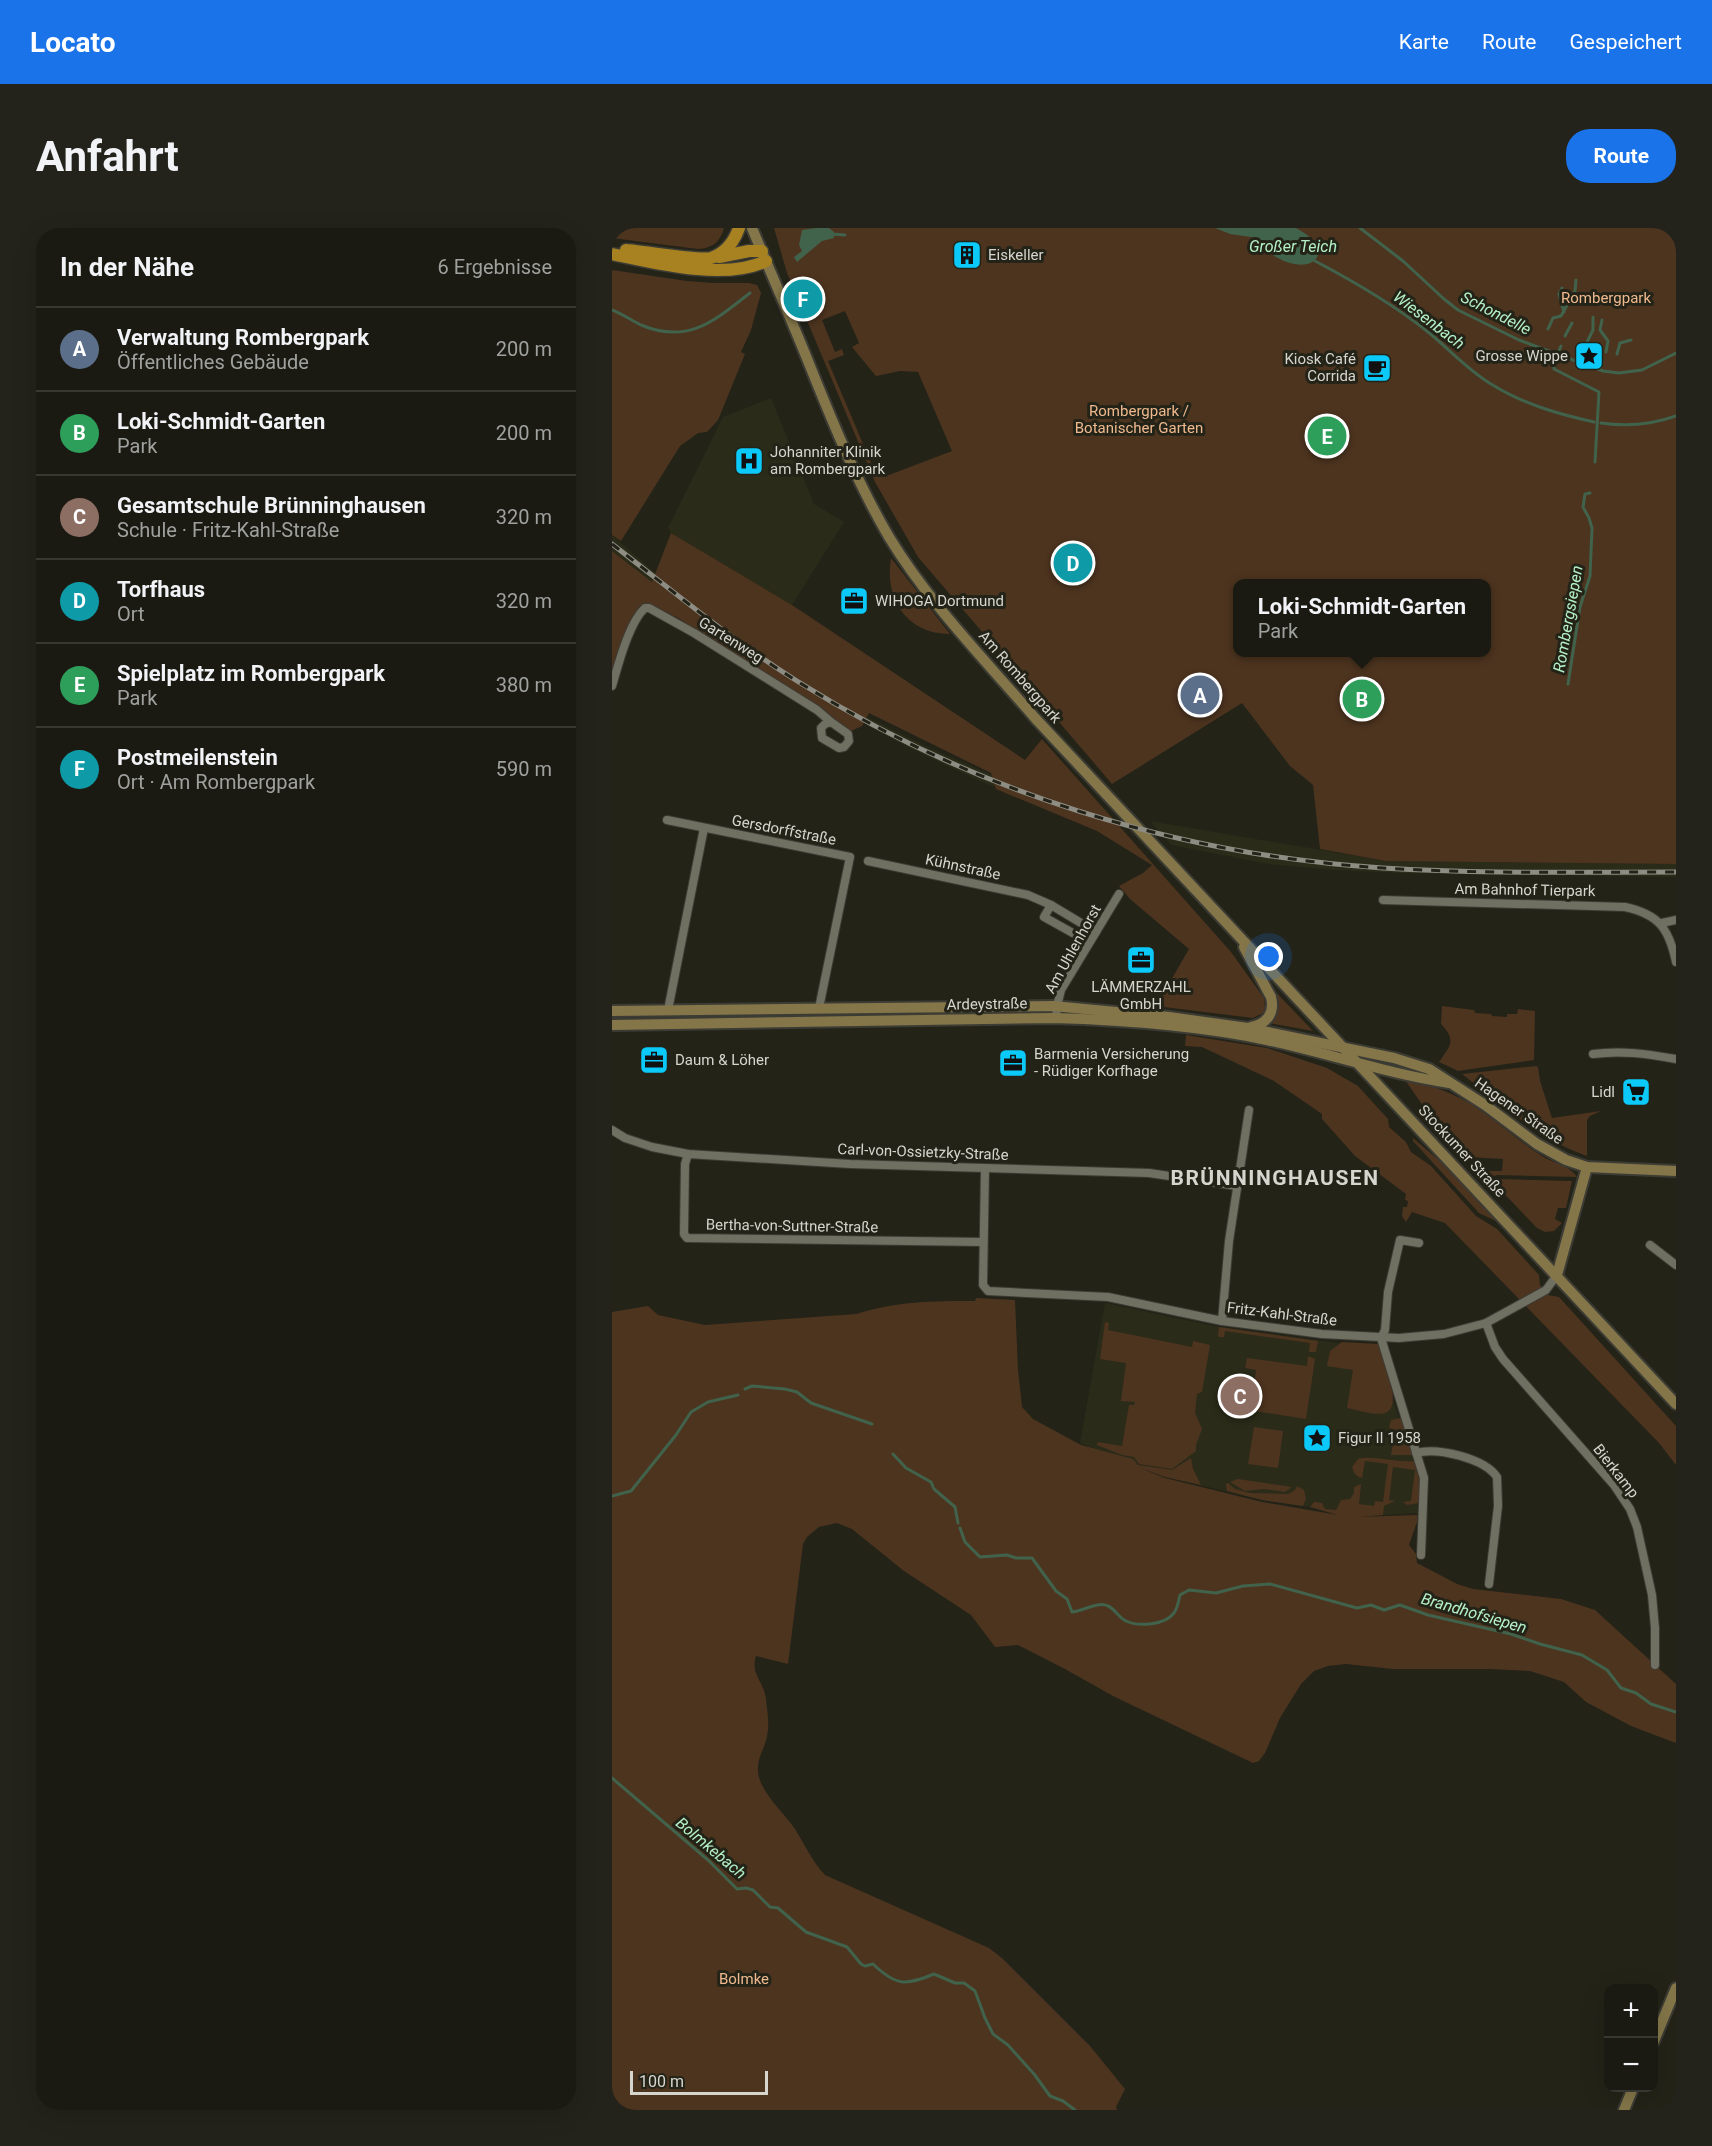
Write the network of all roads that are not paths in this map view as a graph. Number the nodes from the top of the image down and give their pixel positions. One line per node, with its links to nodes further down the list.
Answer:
1 (739, 228): 6 (highway)
2 (752, 228): 5 (main road, Am Rombergpark)
3 (612, 248): 6 (highway)
4 (612, 254): 5 (highway)
5 (764, 256): 6 (highway); 18 (main road, Am Rombergpark)
6 (709, 258)
7 (612, 686): 8 (street, Gartenweg)
8 (831, 722)
9 (668, 820): 10 (street, Gersdorffstraße)
10 (704, 828): 22 (street, Gersdorffstraße); 23 (street)
11 (868, 861): 14 (street, Kühnstraße)
12 (1119, 894): 17 (street, Am Uhlenhorst)
13 (1383, 900): 16 (street, Am Bahnhof Tierpark)
14 (1051, 905): 17 (street, Kühnstraße); 19 (street)
15 (1676, 920): 16 (street)
16 (1662, 923): 20 (street)
17 (1096, 932): 19 (street, Am Uhlenhorst)
18 (1239, 936): 27 (main road); 28 (main road, Am Rombergpark)
19 (1089, 942): 21 (street, Am Uhlenhorst)
20 (1676, 962)
21 (1057, 1006): 22 (main road, Ardeystraße); 25 (street, Am Uhlenhorst); 27 (main road, Ardeystraße)
22 (819, 1008): 23 (main road, Ardeystraße)
23 (668, 1010): 24 (main road, Ardeystraße)
24 (612, 1011)
25 (1056, 1018): 26 (main road, Ardeystraße); 31 (main road, Ardeystraße)
26 (612, 1025)
27 (1248, 1028): 28 (main road, Ardeystraße)
28 (1345, 1048): 31 (main road, Stockumer Straße); 32 (main road, Hagener Straße)
29 (1593, 1054): 30 (street)
30 (1676, 1059)
31 (1359, 1063): 32 (main road, Hagener Straße); 44 (main road, Stockumer Straße)
32 (1453, 1084): 36 (main road, Hagener Straße)
33 (1249, 1110): 39 (street)
34 (612, 1130): 35 (street, Carl-von-Ossietzky-Straße)
35 (688, 1154): 37 (street, Carl-von-Ossietzky-Straße); 40 (street, Bertha-von-Suttner-Straße)
36 (1587, 1167): 38 (main road, Hagener Straße); 44 (main road)
37 (985, 1169): 39 (street, Carl-von-Ossietzky-Straße); 40 (street)
38 (1676, 1171)
39 (1237, 1186): 45 (street)
40 (983, 1242): 45 (street, Fritz-Kahl-Straße)
41 (1419, 1243): 47 (street)
42 (1650, 1245): 43 (street)
43 (1676, 1263)
44 (1557, 1275): 46 (street, Fritz-Kahl-Straße); 48 (main road, Stockumer Straße)
45 (1222, 1321): 47 (street, Fritz-Kahl-Straße)
46 (1486, 1323): 47 (street, Fritz-Kahl-Straße); 52 (street, Bierkamp)
47 (1381, 1338): 49 (street)
48 (1676, 1404)
49 (1416, 1453): 50 (street); 51 (street)
50 (1421, 1554)
51 (1489, 1584)
52 (1655, 1665)
53 (1676, 1988): 54 (main road)
54 (1654, 2038)
55 (1631, 2092): 56 (main road)
56 (1624, 2110)

